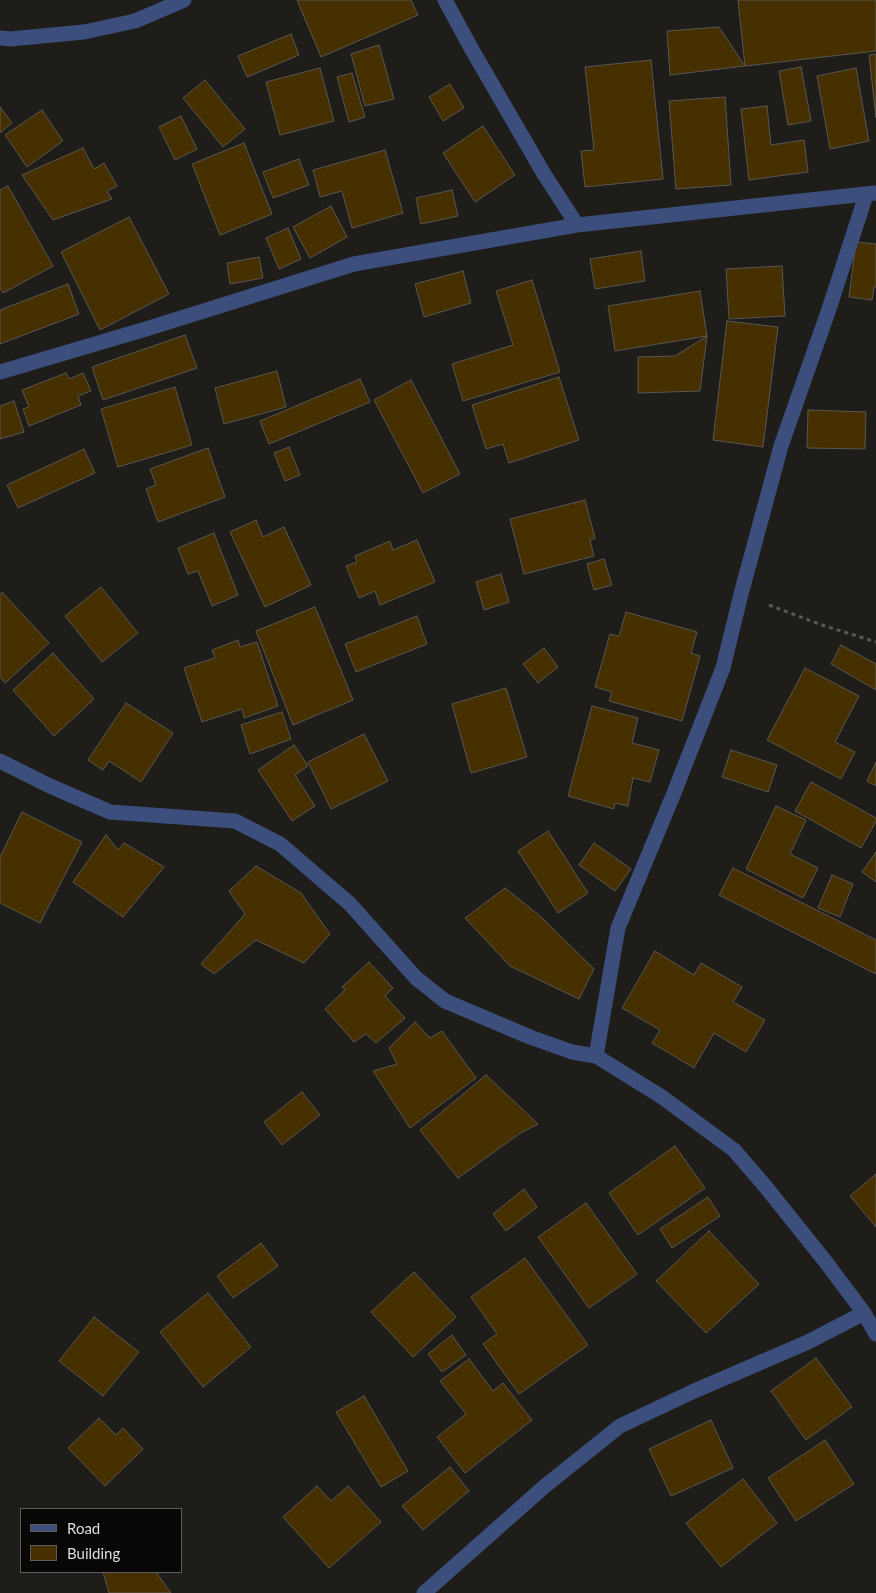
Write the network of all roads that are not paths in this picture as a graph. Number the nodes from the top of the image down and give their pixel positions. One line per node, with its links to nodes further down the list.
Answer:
1 (184, 0): 3 (street)
2 (446, 0): 5 (street)
3 (0, 38)
4 (871, 194): 5 (street); 8 (street)
5 (577, 225): 6 (street)
6 (0, 372)
7 (0, 761): 8 (street)
8 (596, 1056): 9 (street)
9 (864, 1314): 10 (street); 11 (street)
10 (876, 1334)
11 (424, 1593)

